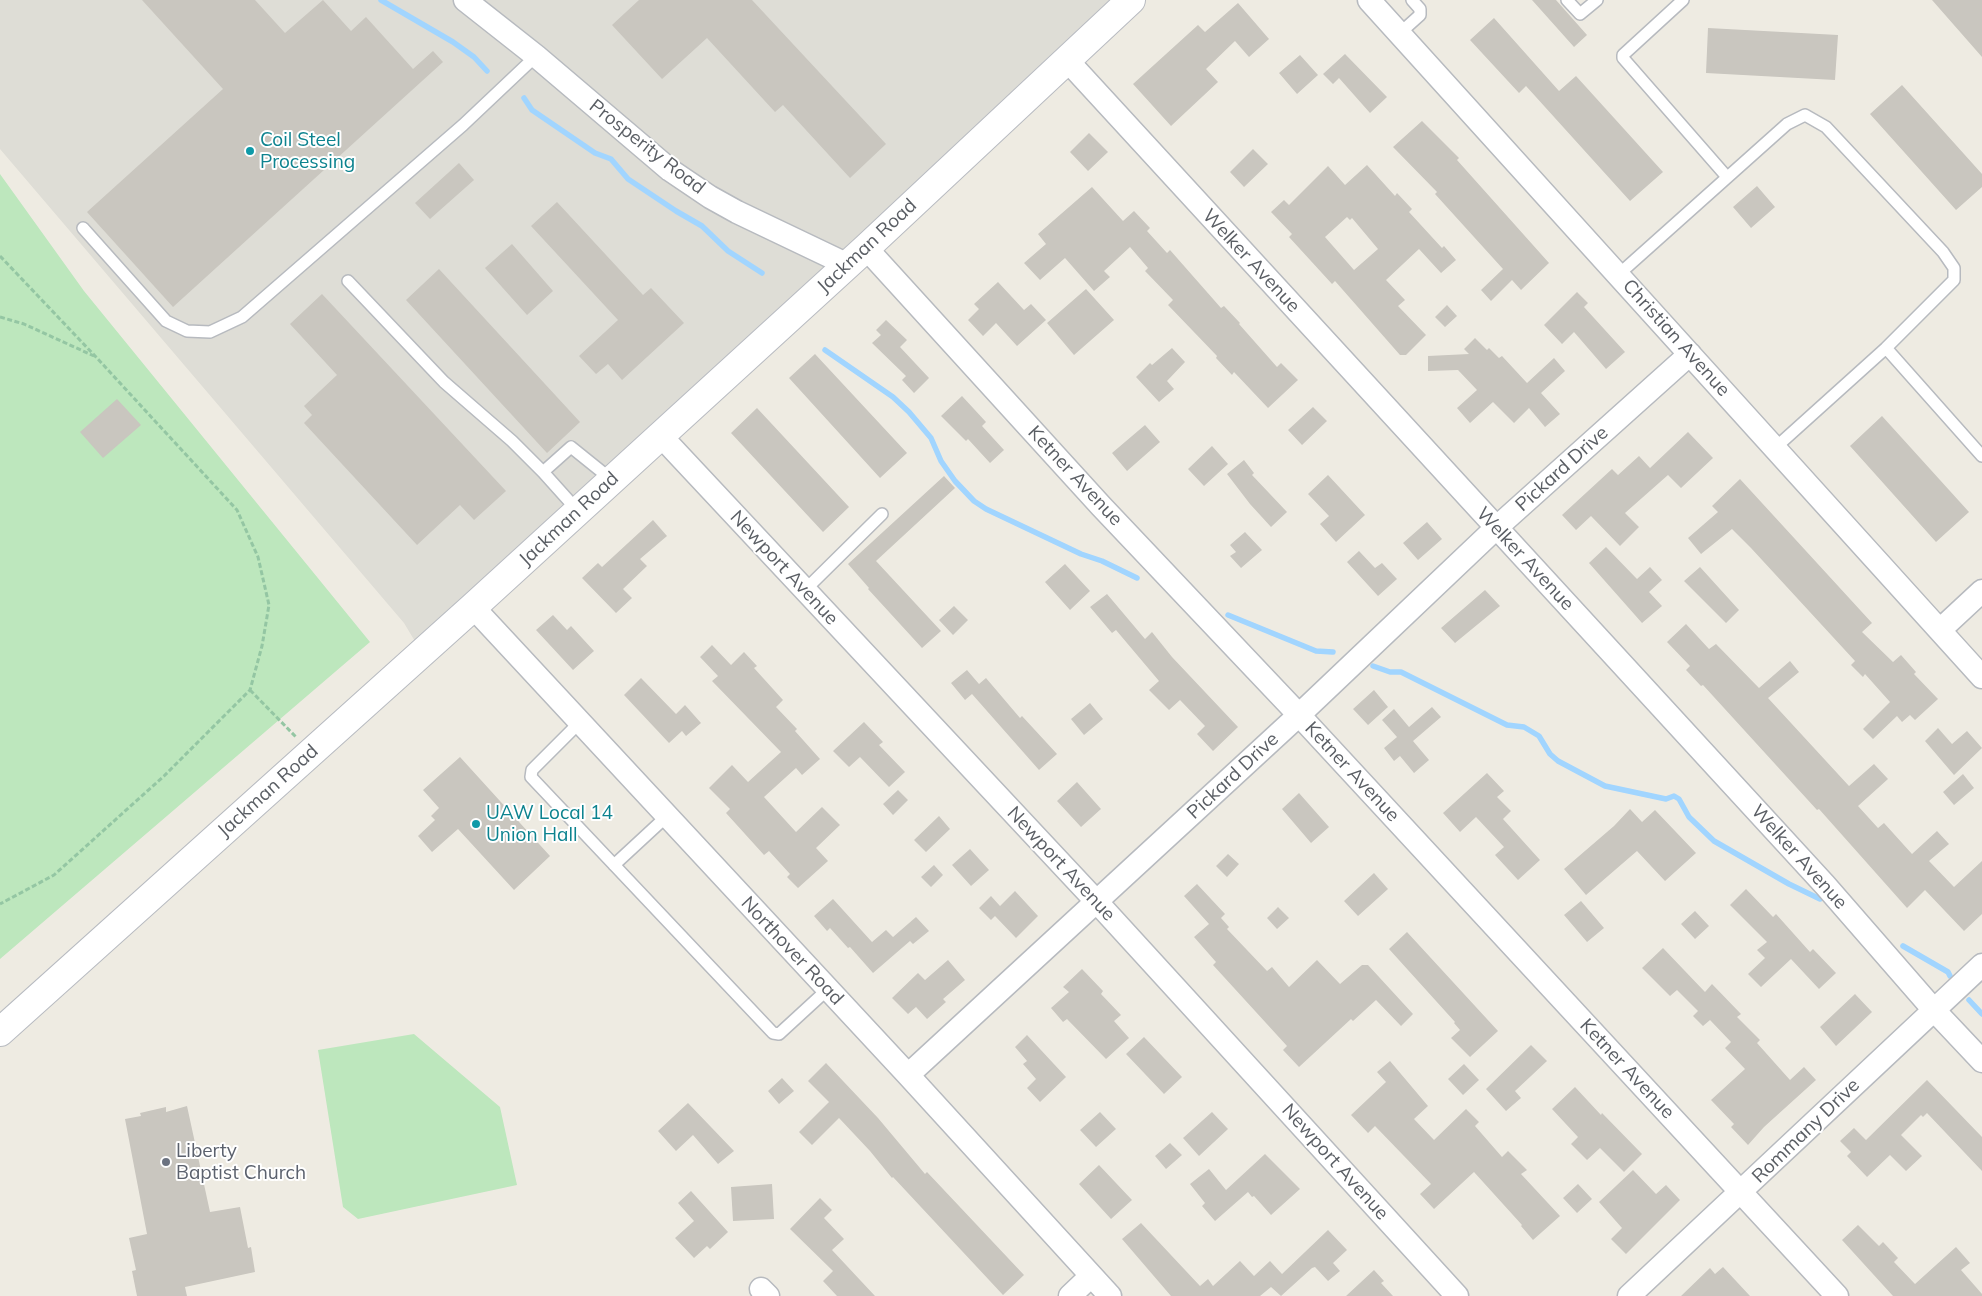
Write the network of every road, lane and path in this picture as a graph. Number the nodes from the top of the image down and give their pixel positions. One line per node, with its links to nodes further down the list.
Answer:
1 (465, 0): 9 (street, Prosperity Road)
2 (1131, 0): 10 (main road, Jackman Road)
3 (1369, 0): 8 (street, Christian Avenue)
4 (1412, 0): 8 (lane)
5 (1567, 0): 6 (lane)
6 (1597, 0)
7 (1683, 0): 11 (lane)
8 (1400, 33): 15 (street, Christian Avenue)
9 (536, 56): 12 (lane); 14 (street, Prosperity Road)
10 (1066, 60): 14 (main road, Jackman Road); 28 (street, Welker Avenue)
11 (1727, 177): 15 (lane); 18 (lane)
12 (83, 228)
13 (0, 256): 20 (path)
14 (857, 256): 21 (main road, Jackman Road); 35 (street, Ketner Avenue)
15 (1618, 275): 19 (street, Christian Avenue)
16 (348, 281): 24 (lane)
17 (0, 317): 20 (path)
18 (1886, 348): 22 (lane); 23 (lane)
19 (1690, 354): 22 (street, Christian Avenue); 28 (street, Pickard Drive)
20 (96, 356): 34 (path)
21 (660, 435): 25 (main road, Jackman Road); 29 (street, Newport Avenue)
22 (1775, 448): 32 (street, Christian Avenue)
23 (1982, 456)
24 (543, 472): 25 (lane); 26 (lane)
25 (612, 480): 26 (main road, Jackman Road)
26 (578, 511): 31 (main road, Jackman Road)
27 (882, 514): 29 (lane)
28 (1496, 528): 35 (street, Pickard Drive); 44 (street, Welker Avenue)
29 (805, 590): 40 (street, Newport Avenue)
30 (1982, 591): 32 (street)
31 (473, 607): 36 (street, Northover Road); 37 (main road, Jackman Road)
32 (1940, 630): 33 (street, Christian Avenue)
33 (1982, 677)
34 (250, 690): 37 (path); 41 (path)
35 (1299, 715): 40 (street, Pickard Drive); 48 (street, Ketner Avenue)
36 (580, 722): 38 (street, Northover Road); 39 (lane)
37 (311, 752): 45 (main road, Jackman Road)
38 (667, 816): 39 (lane); 43 (street, Northover Road)
39 (614, 865): 43 (lane)
40 (1096, 902): 47 (street, Pickard Drive); 52 (street, Newport Avenue)
41 (0, 904)
42 (1982, 965): 44 (street, Rommany Drive)
43 (828, 989): 47 (street, Northover Road)
44 (1933, 1009): 46 (street, Welker Avenue); 48 (street, Rommany Drive)
45 (0, 1032)
46 (1982, 1061)
47 (908, 1075): 49 (street, Northover Road)
48 (1741, 1192): 53 (street, Rommany Drive); 54 (street, Ketner Avenue)
49 (1091, 1276): 50 (street); 51 (street, Northover Road)
50 (1070, 1296)
51 (1110, 1296)
52 (1457, 1296)
53 (1629, 1296)
54 (1837, 1296)

